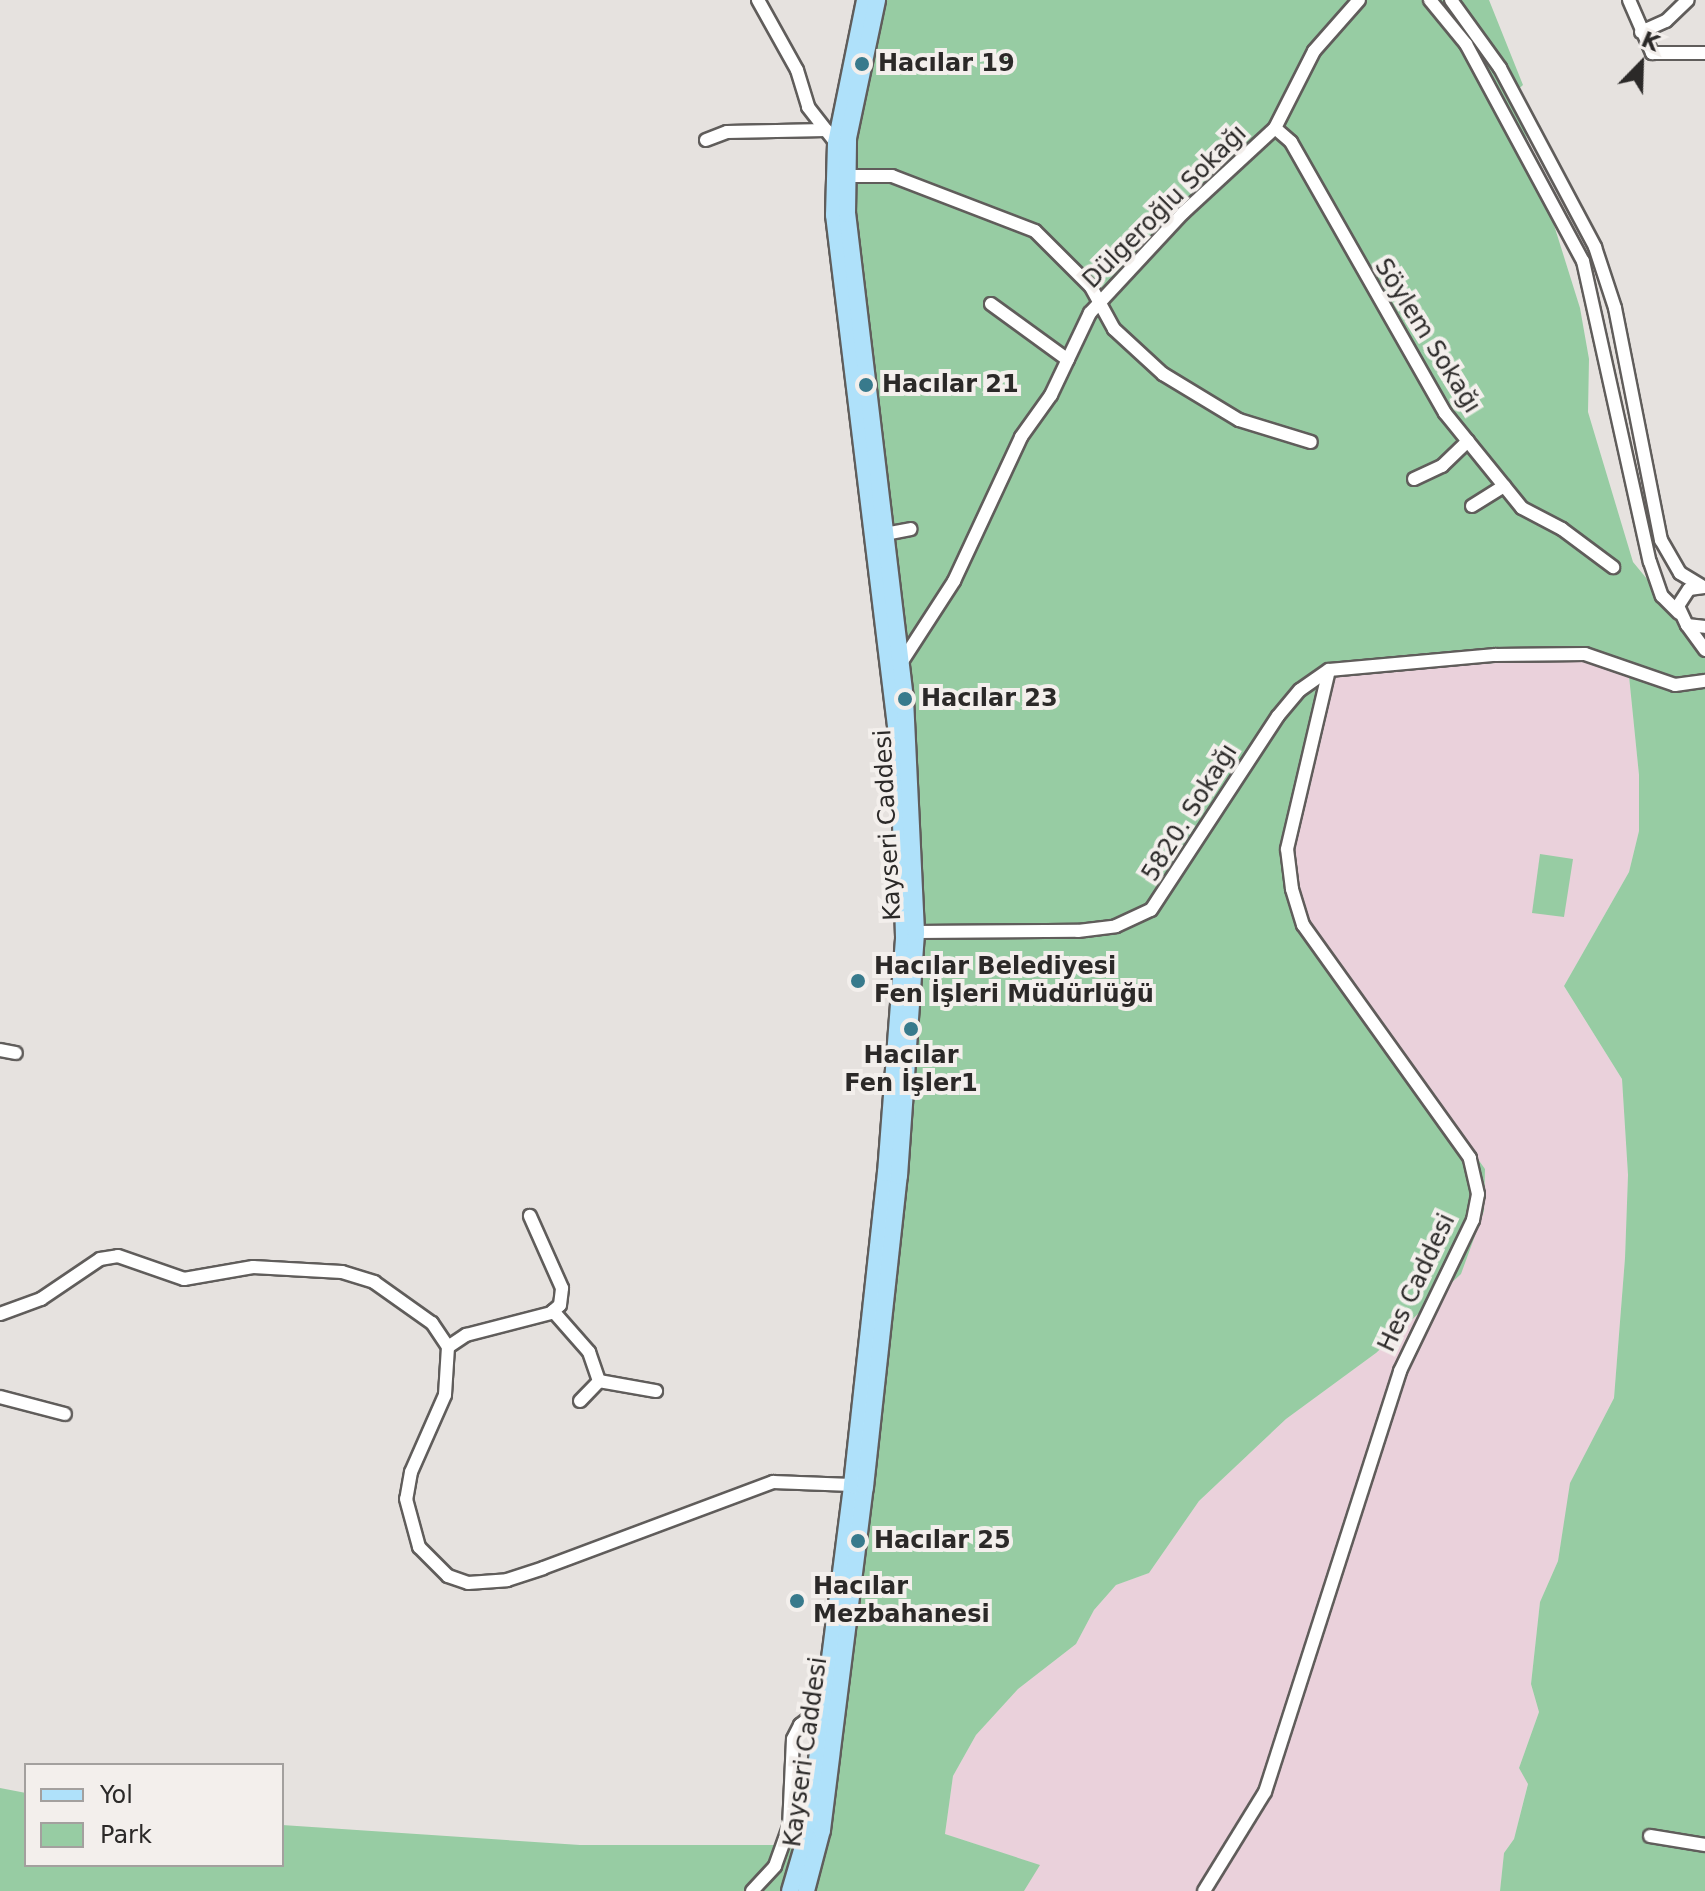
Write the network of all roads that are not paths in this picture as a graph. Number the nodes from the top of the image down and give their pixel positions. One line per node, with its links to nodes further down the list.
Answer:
1 (758, 0): 12 (street)
2 (865, 0): 12 (main road)
3 (877, 0): 12 (main road)
4 (1359, 0): 11 (street, Dülgeroğlu Sokağı)
5 (1430, 0): 27 (street)
6 (1451, 0): 26 (street)
7 (1629, 0): 9 (street)
8 (1688, 0): 9 (street)
9 (1641, 32): 10 (street)
10 (1705, 53)
11 (1275, 128): 16 (street, Dülgeroğlu Sokağı); 18 (street, Söylem Sokağı)
12 (837, 137): 13 (street); 14 (main road, Kayseri Caddesi); 46 (main road, Kayseri Caddesi)
13 (706, 140)
14 (845, 176): 16 (street); 24 (main road, Kayseri Caddesi)
15 (991, 304): 17 (street)
16 (1098, 307): 17 (street, Dülgeroğlu Sokağı); 19 (street)
17 (1068, 360): 31 (street, Dülgeroğlu Sokağı)
18 (1468, 441): 20 (street); 21 (street, Söylem Sokağı)
19 (1311, 442)
20 (1414, 479)
21 (1504, 486): 22 (street); 25 (street, Söylem Sokağı)
22 (1472, 506)
23 (911, 529): 24 (street)
24 (885, 534): 31 (main road, Kayseri Caddesi)
25 (1613, 567)
26 (1703, 587): 27 (street)
27 (1679, 613): 28 (street)
28 (1687, 625): 29 (street); 30 (street)
29 (1705, 627)
30 (1705, 650)
31 (901, 663): 34 (main road, Kayseri Caddesi)
32 (1329, 670): 33 (street); 34 (street, 5820. Sokağı); 53 (street, Hes Caddesi)
33 (1705, 681)
34 (916, 932): 46 (main road, Kayseri Caddesi)
35 (0, 1050): 36 (street)
36 (16, 1053)
37 (530, 1216): 38 (street)
38 (553, 1311): 40 (street); 41 (street)
39 (0, 1314): 40 (street)
40 (448, 1347): 46 (street)
41 (599, 1381): 42 (street); 44 (street)
42 (656, 1391)
43 (0, 1397): 45 (street)
44 (580, 1401)
45 (65, 1414)
46 (858, 1486): 47 (main road, Kayseri Caddesi); 52 (main road, Kayseri Caddesi)
47 (824, 1706): 50 (street); 51 (main road, Kayseri Caddesi)
48 (1650, 1836): 49 (street)
49 (1705, 1845)
50 (752, 1891)
51 (790, 1891)
52 (806, 1891)
53 (1204, 1891)

